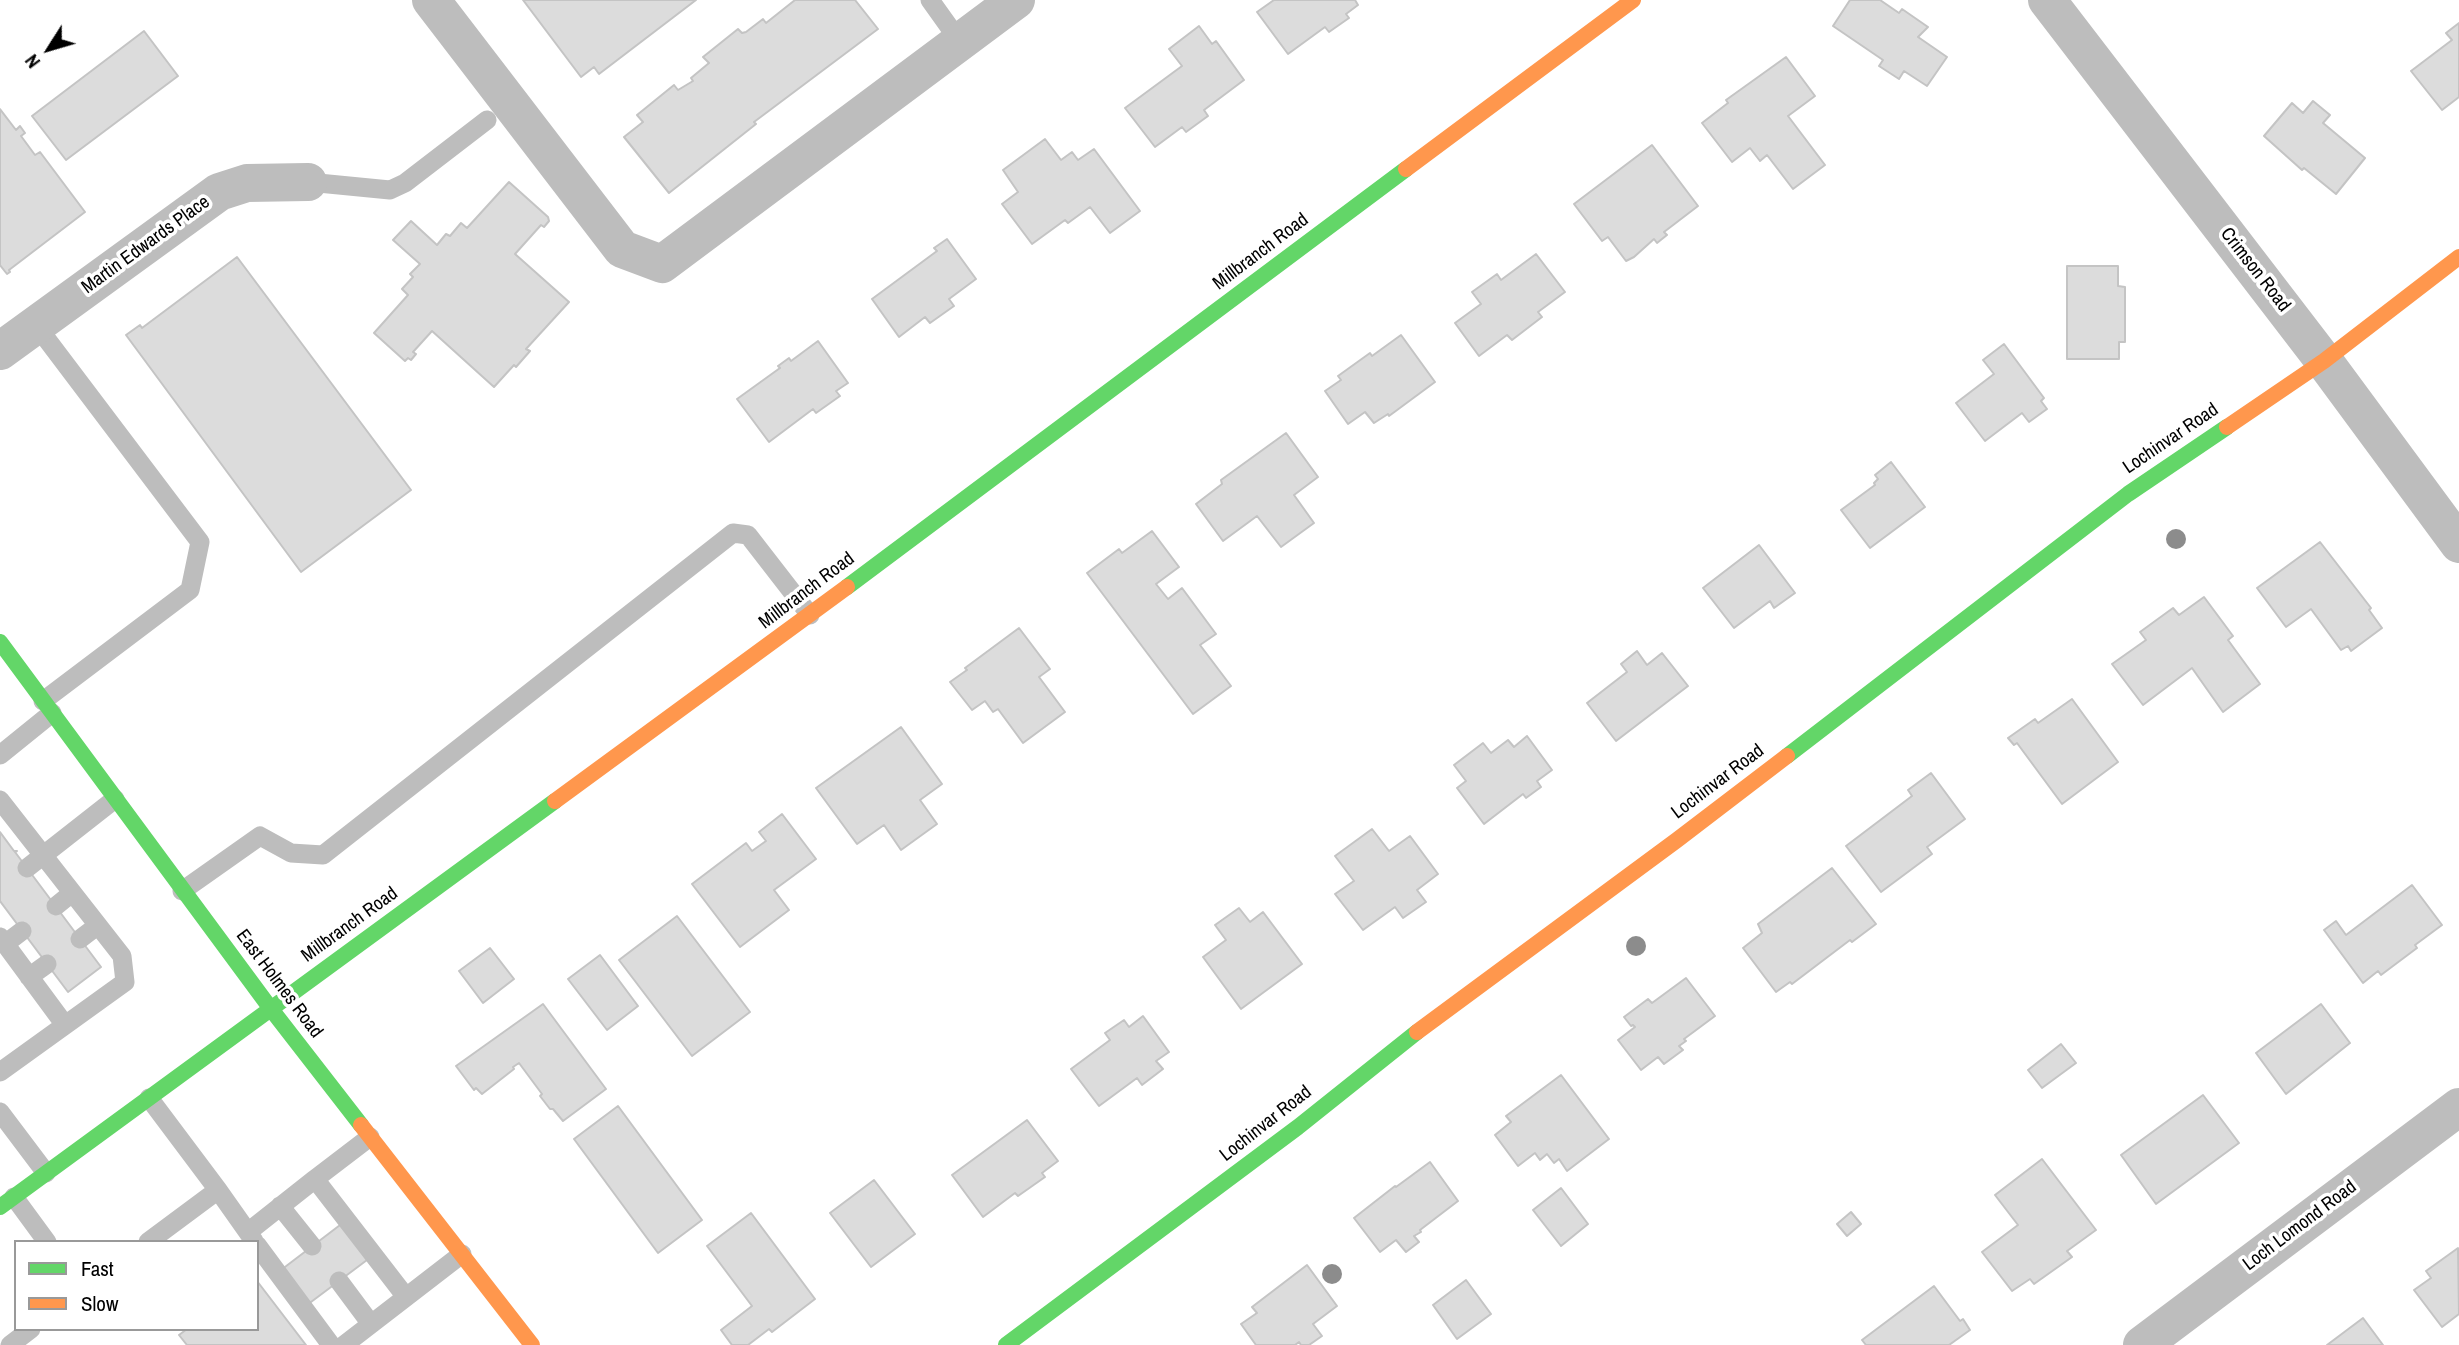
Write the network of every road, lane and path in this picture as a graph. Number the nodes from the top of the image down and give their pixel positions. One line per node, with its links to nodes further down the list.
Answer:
1 (431, 0): 6 (street)
2 (930, 0): 6 (lane)
3 (1016, 0): 6 (street)
4 (1633, 0): 14 (main road, Millbranch Road)
5 (2047, 0): 12 (street, Crimson Road)
6 (960, 42)
7 (487, 120): 8 (lane)
8 (307, 182): 10 (street, Martin Edwards Place)
9 (2459, 257): 12 (main road, Lochinvar Road)
10 (36, 326): 11 (street, Martin Edwards Place); 16 (lane)
11 (0, 352)
12 (2324, 361): 13 (street, Crimson Road); 55 (main road, Lochinvar Road)
13 (2459, 544)
14 (810, 615): 22 (lane); 31 (main road, Millbranch Road)
15 (0, 642): 16 (main road, East Holmes Road)
16 (48, 707): 17 (lane); 18 (main road, East Holmes Road)
17 (0, 755)
18 (115, 799): 20 (lane); 22 (main road, East Holmes Road)
19 (0, 800): 20 (lane)
20 (43, 856): 21 (lane); 23 (lane)
21 (27, 868)
22 (182, 891): 31 (main road, East Holmes Road)
23 (72, 893): 24 (lane); 25 (lane)
24 (56, 906)
25 (97, 926): 27 (lane); 32 (lane)
26 (22, 931): 28 (lane)
27 (80, 939)
28 (3, 941): 30 (lane)
29 (47, 964): 30 (lane)
30 (29, 977): 32 (lane)
31 (271, 1009): 34 (main road, Millbranch Road); 37 (main road, East Holmes Road)
32 (65, 1025): 33 (lane)
33 (0, 1072)
34 (149, 1098): 38 (main road, Millbranch Road); 40 (lane)
35 (2459, 1107): 56 (street, Loch Lomond Road)
36 (0, 1112): 38 (lane)
37 (370, 1137): 39 (lane); 48 (main road, East Holmes Road)
38 (46, 1173): 41 (main road, Millbranch Road)
39 (315, 1180): 42 (lane); 50 (lane)
40 (218, 1189): 43 (lane); 45 (lane)
41 (7, 1202): 44 (lane)
42 (280, 1206): 43 (lane); 46 (lane)
43 (253, 1239)
44 (45, 1240)
45 (151, 1240)
46 (312, 1246)
47 (259, 1247): 52 (lane)
48 (462, 1254): 50 (lane); 54 (main road, East Holmes Road)
49 (339, 1281): 51 (lane)
50 (406, 1297): 51 (lane)
51 (372, 1324): 53 (lane)
52 (331, 1345)
53 (344, 1345)
54 (532, 1345)
55 (1006, 1345)
56 (2142, 1345)

